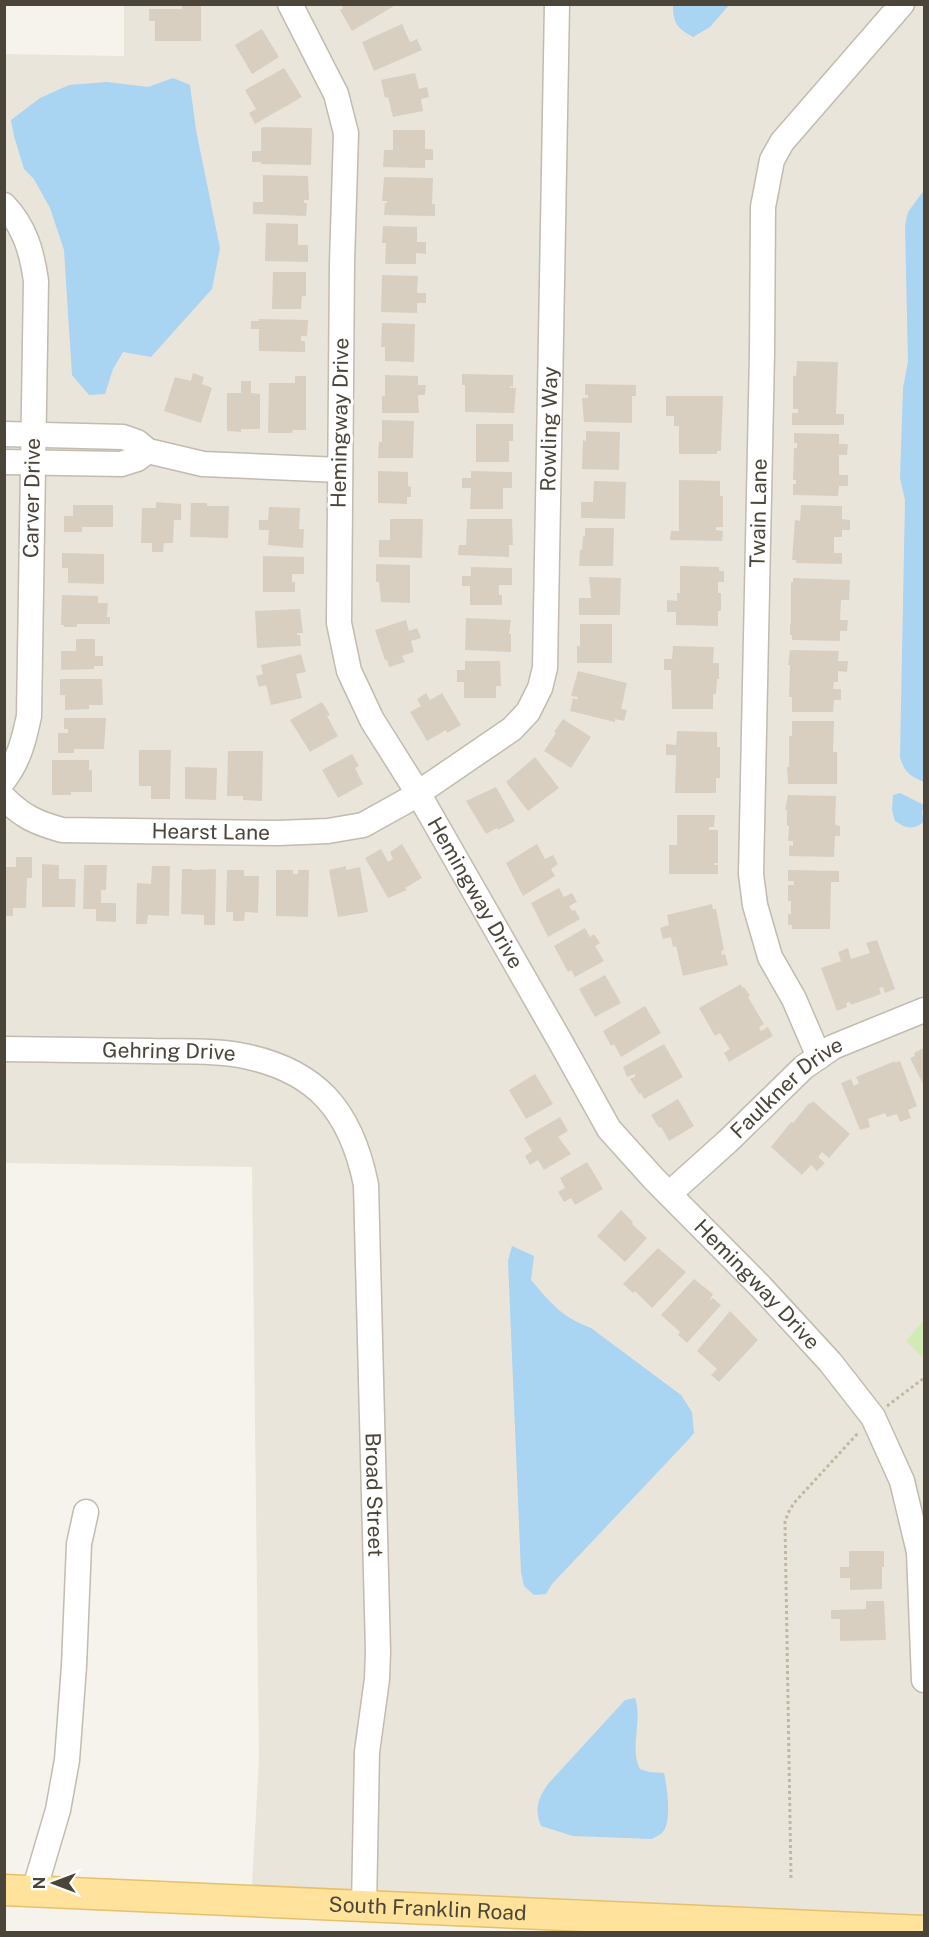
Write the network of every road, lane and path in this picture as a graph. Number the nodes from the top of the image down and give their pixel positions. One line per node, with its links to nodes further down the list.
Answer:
1 (290, 4): 10 (street, Hemingway Drive)
2 (557, 4): 12 (street, Rowling Way)
3 (902, 4): 16 (street, Twain Lane)
4 (9, 209): 6 (street, Carver Drive)
5 (4, 434): 6 (street)
6 (33, 435): 7 (street); 9 (street, Carver Drive)
7 (148, 451): 9 (street); 10 (street)
8 (4, 462): 9 (street)
9 (33, 462): 11 (street, Carver Drive)
10 (340, 470): 12 (street, Hemingway Drive)
11 (4, 780)
12 (418, 793): 13 (street, Hearst Lane); 18 (street, Hemingway Drive)
13 (4, 798)
14 (924, 1010): 16 (street, Faulkner Drive)
15 (4, 1049): 17 (street, Gehring Drive)
16 (819, 1057): 18 (street, Faulkner Drive)
17 (325, 1094): 25 (street, Broad Street)
18 (669, 1194): 20 (street, Hemingway Drive)
19 (924, 1378): 20 (path)
20 (873, 1417): 22 (street, Hemingway Drive); 23 (path)
21 (86, 1512): 24 (street)
22 (924, 1680)
23 (791, 1878)
24 (19, 1890): 25 (main road, South Franklin Road)
25 (364, 1907): 26 (main road, South Franklin Road)
26 (924, 1931)

